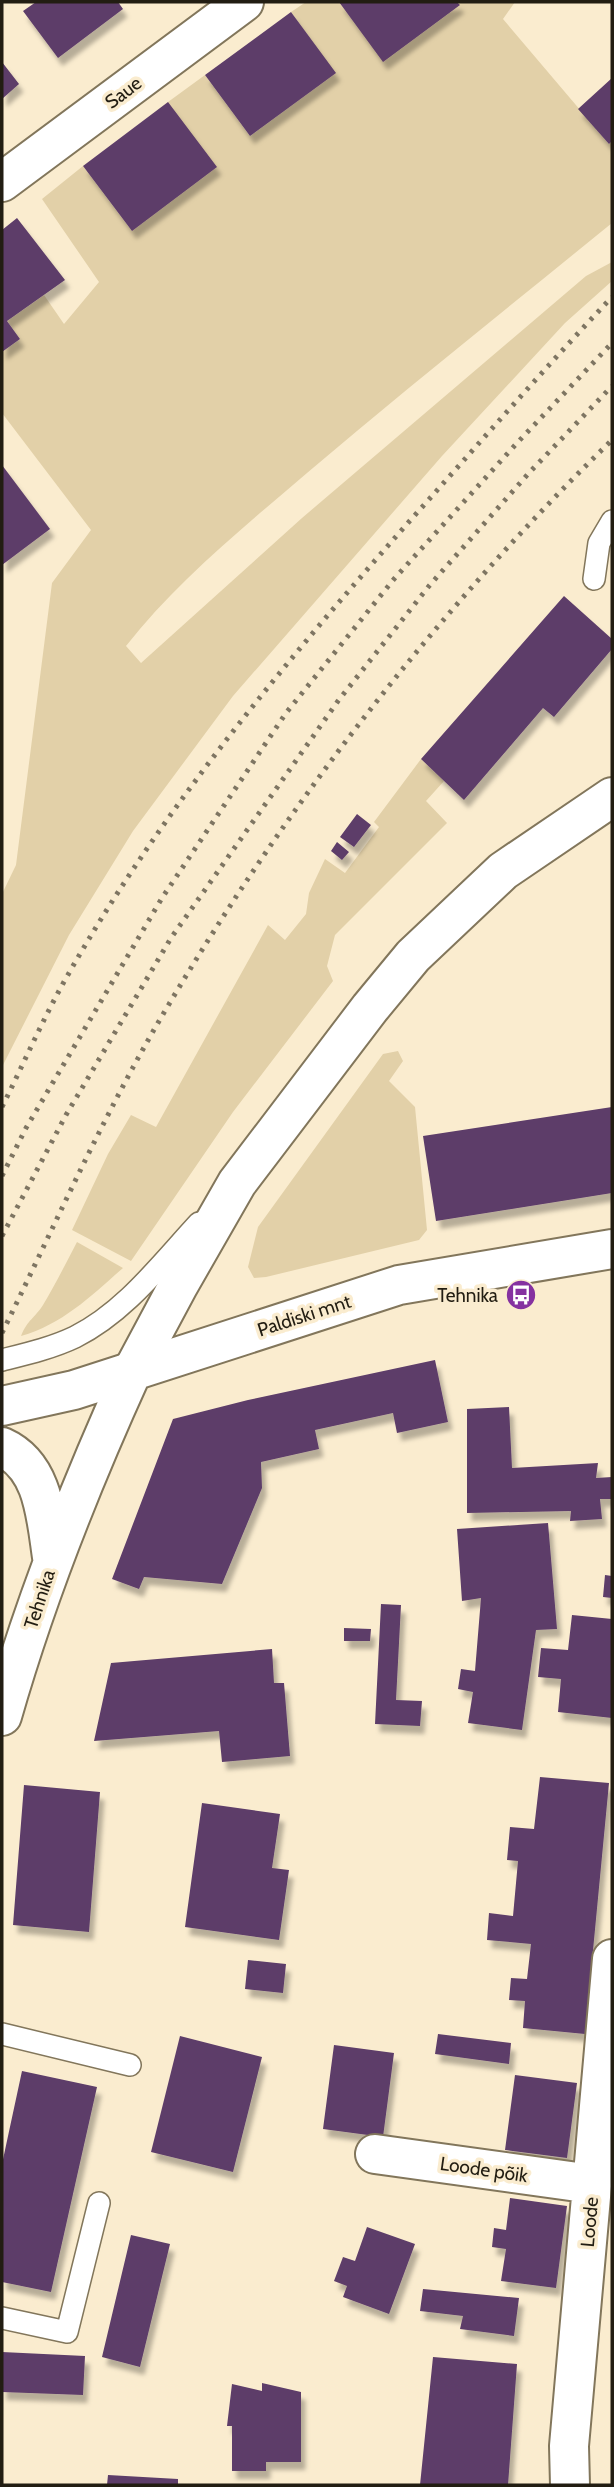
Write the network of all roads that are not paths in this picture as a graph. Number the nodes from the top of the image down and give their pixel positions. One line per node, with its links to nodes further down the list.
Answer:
1 (244, 2): 2 (street, Saue)
2 (2, 182)
3 (612, 520): 4 (lane)
4 (594, 579)
5 (612, 797): 6 (street, Tehnika)
6 (237, 1183): 8 (lane); 9 (street, Tehnika)
7 (612, 1249): 9 (street, Paldiski mnt)
8 (2, 1360)
9 (132, 1371): 10 (street, Paldiski mnt); 12 (street, Tehnika)
10 (2, 1406)
11 (2, 1447): 12 (street)
12 (52, 1557): 13 (street, Tehnika)
13 (2, 1716)
14 (612, 1959): 18 (street, Loode)
15 (2, 2034): 16 (lane)
16 (130, 2065)
17 (375, 2154): 18 (street, Loode põik)
18 (592, 2184): 21 (street, Loode)
19 (99, 2203): 20 (lane)
20 (2, 2318)
21 (570, 2485)

